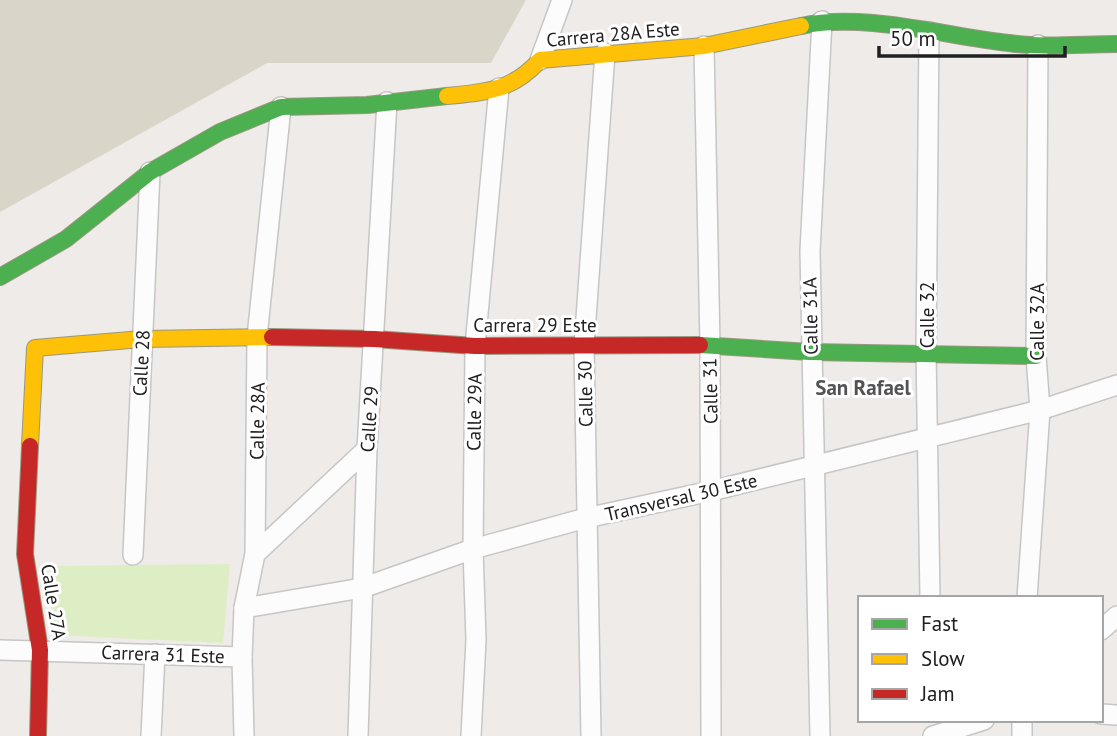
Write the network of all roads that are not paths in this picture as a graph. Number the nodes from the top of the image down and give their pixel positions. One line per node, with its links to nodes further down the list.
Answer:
1 (562, 0): 8 (street)
2 (822, 22): 3 (street, Carrera 28A Este); 6 (street, Carrera 28A Este); 21 (street, Calle 31A)
3 (929, 32): 5 (street, Carrera 28A Este); 22 (street, Calle 32)
4 (1117, 44): 5 (street, Carrera 28A Este)
5 (1038, 45): 23 (street, Calle 32A)
6 (704, 46): 7 (street, Carrera 28A Este); 17 (street, Calle 31)
7 (605, 53): 8 (street, Carrera 28A Este); 19 (street, Calle 30)
8 (540, 60): 9 (street, Carrera 28A Este)
9 (499, 88): 10 (street, Carrera 28A Este); 18 (street, Calle 29A)
10 (387, 102): 11 (street, Carrera 28A Este); 16 (street, Calle 29)
11 (281, 107): 12 (street, Carrera 28A Este); 14 (street, Calle 28A)
12 (150, 172): 13 (street, Carrera 28A Este); 15 (street, Calle 28)
13 (0, 277)
14 (257, 337): 15 (street, Carrera 29 Este); 16 (street, Carrera 29 Este); 32 (street, Calle 28A)
15 (142, 339): 20 (street, Carrera 29 Este); 33 (street, Calle 28)
16 (374, 339): 18 (street, Carrera 29 Este); 27 (street, Calle 29)
17 (710, 345): 19 (street, Carrera 29 Este); 21 (street, Carrera 29 Este); 29 (street, Calle 31)
18 (475, 346): 19 (street, Carrera 29 Este); 31 (street, Calle 29A)
19 (584, 346): 30 (street, Calle 30)
20 (35, 348): 41 (street, Calle 27A)
21 (810, 352): 22 (street, Carrera 29 Este); 28 (street, Calle 31A)
22 (926, 352): 23 (street, Carrera 29 Este); 26 (street, Calle 32)
23 (1036, 356): 25 (street, Calle 32A)
24 (1117, 385): 25 (street, Transversal 30 Este)
25 (1040, 410): 26 (street, Transversal 30 Este); 36 (street, Calle 32A)
26 (929, 435): 28 (street, Transversal 30 Este); 35 (street, Calle 32)
27 (367, 449): 32 (street); 34 (street, Calle 29)
28 (813, 466): 29 (street, Transversal 30 Este); 52 (street, Calle 31A)
29 (711, 491): 30 (street, Transversal 30 Este); 51 (street, Calle 31)
30 (586, 518): 31 (street, Transversal 30 Este); 50 (street, Calle 30)
31 (473, 549): 34 (street, Transversal 30 Este); 49 (street, Calle 29A)
32 (255, 554): 37 (street, Calle 28A)
33 (133, 555)
34 (362, 588): 37 (street, Transversal 30 Este); 48 (street, Calle 29)
35 (930, 596)
36 (1027, 596)
37 (244, 608): 43 (street, Calle 28A)
38 (1117, 616): 39 (street)
39 (1103, 628)
40 (0, 650): 41 (street, Carrera 31 Este)
41 (40, 650): 42 (street, Carrera 31 Este); 45 (street, Calle 27A)
42 (155, 654): 43 (street, Carrera 31 Este); 46 (street)
43 (242, 657): 47 (street, Calle 28A)
44 (978, 722): 53 (street)
45 (38, 736)
46 (151, 736)
47 (244, 736)
48 (358, 736)
49 (471, 736)
50 (591, 736)
51 (711, 736)
52 (820, 736)
53 (932, 736)

